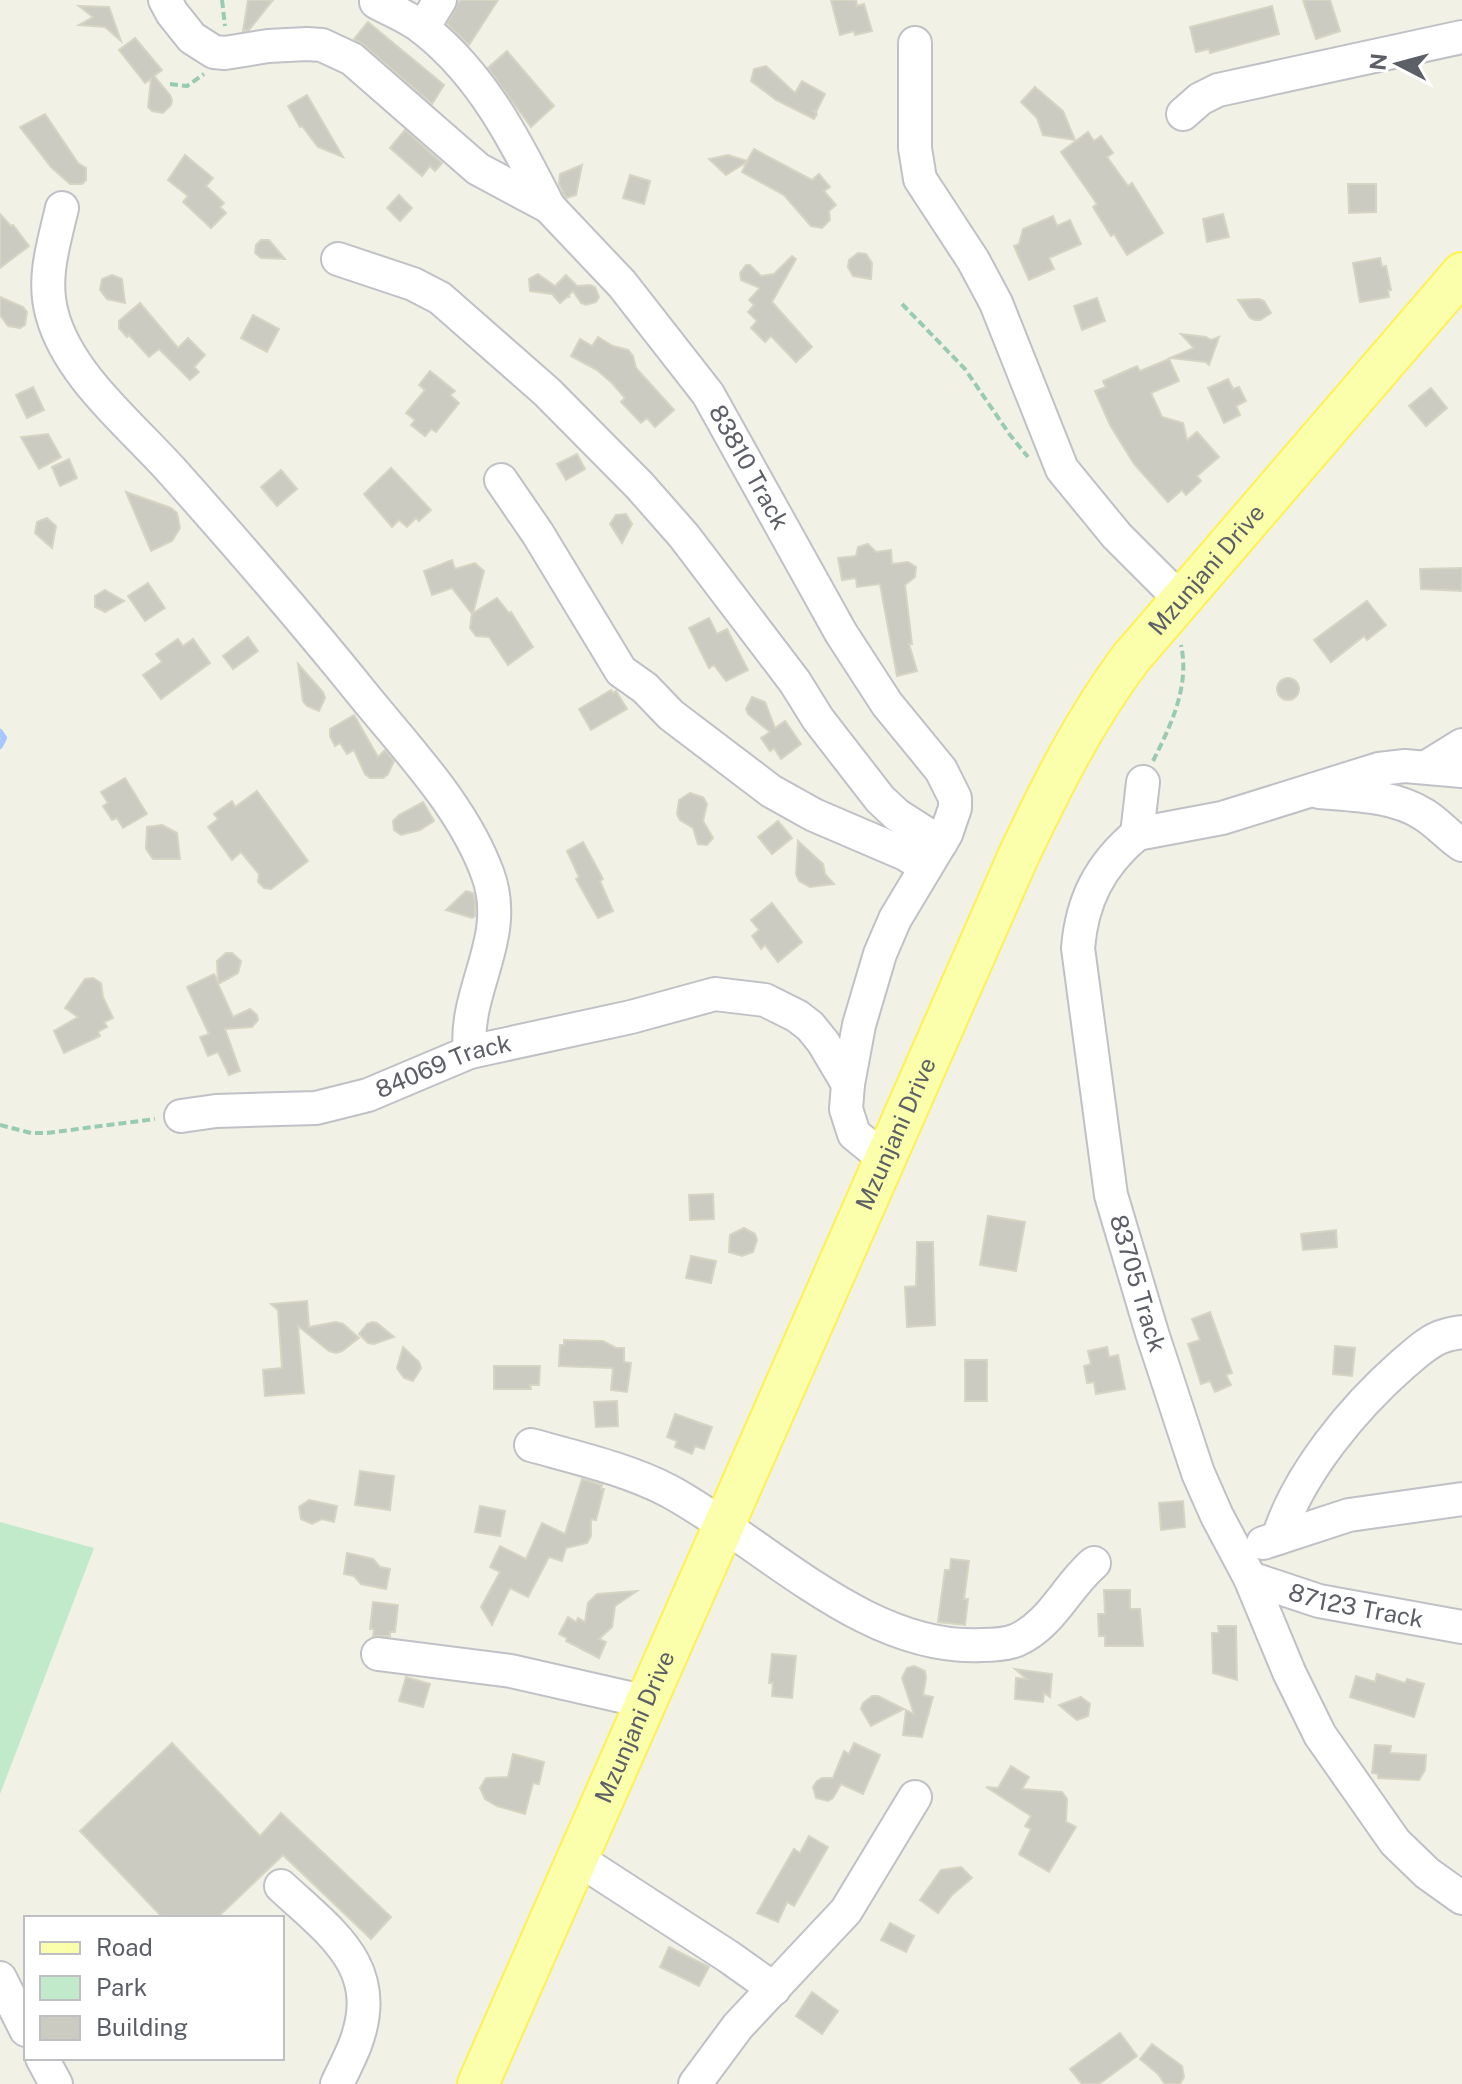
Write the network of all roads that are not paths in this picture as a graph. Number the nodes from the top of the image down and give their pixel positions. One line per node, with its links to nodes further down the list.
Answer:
1 (165, 0): 8 (street, 83810 Track)
2 (440, 0): 4 (street)
3 (376, 2): 4 (street)
4 (423, 28): 8 (street)
5 (1462, 37): 7 (street)
6 (915, 43): 13 (street)
7 (1183, 114)
8 (549, 207): 21 (street, 83810 Track)
9 (62, 208): 22 (street)
10 (338, 259): 21 (street)
11 (1462, 273): 13 (main road, Mzunjani Drive)
12 (501, 480): 21 (street)
13 (1174, 608): 25 (main road, Mzunjani Drive)
14 (1462, 745): 15 (street)
15 (1428, 766): 16 (street); 18 (street)
16 (1462, 771)
17 (1143, 782): 19 (street)
18 (1306, 790): 19 (street); 20 (street)
19 (1137, 834): 32 (street, 83705 Track)
20 (1462, 845)
21 (934, 855): 23 (street, 83810 Track)
22 (470, 1052): 23 (street, 84069 Track); 24 (street, 84069 Track)
23 (848, 1084): 25 (street, 83810 Track)
24 (181, 1116)
25 (886, 1160): 29 (main road, Mzunjani Drive)
26 (1462, 1332): 30 (street)
27 (531, 1445): 29 (street)
28 (1462, 1499): 30 (street)
29 (724, 1525): 31 (street); 35 (main road, Mzunjani Drive)
30 (1278, 1538): 32 (street)
31 (1094, 1563)
32 (1244, 1565): 33 (street, 87123 Track); 39 (street, 83705 Track)
33 (1462, 1627)
34 (378, 1654): 35 (street)
35 (647, 1702): 37 (main road, Mzunjani Drive)
36 (915, 1797): 41 (street)
37 (578, 1859): 41 (street); 46 (main road, Mzunjani Drive)
38 (281, 1886): 45 (street)
39 (1462, 1898)
40 (0, 1978): 42 (street)
41 (774, 1989): 47 (street)
42 (24, 2026)
43 (43, 2060): 44 (street)
44 (56, 2084)
45 (337, 2084)
46 (478, 2084)
47 (695, 2084)

